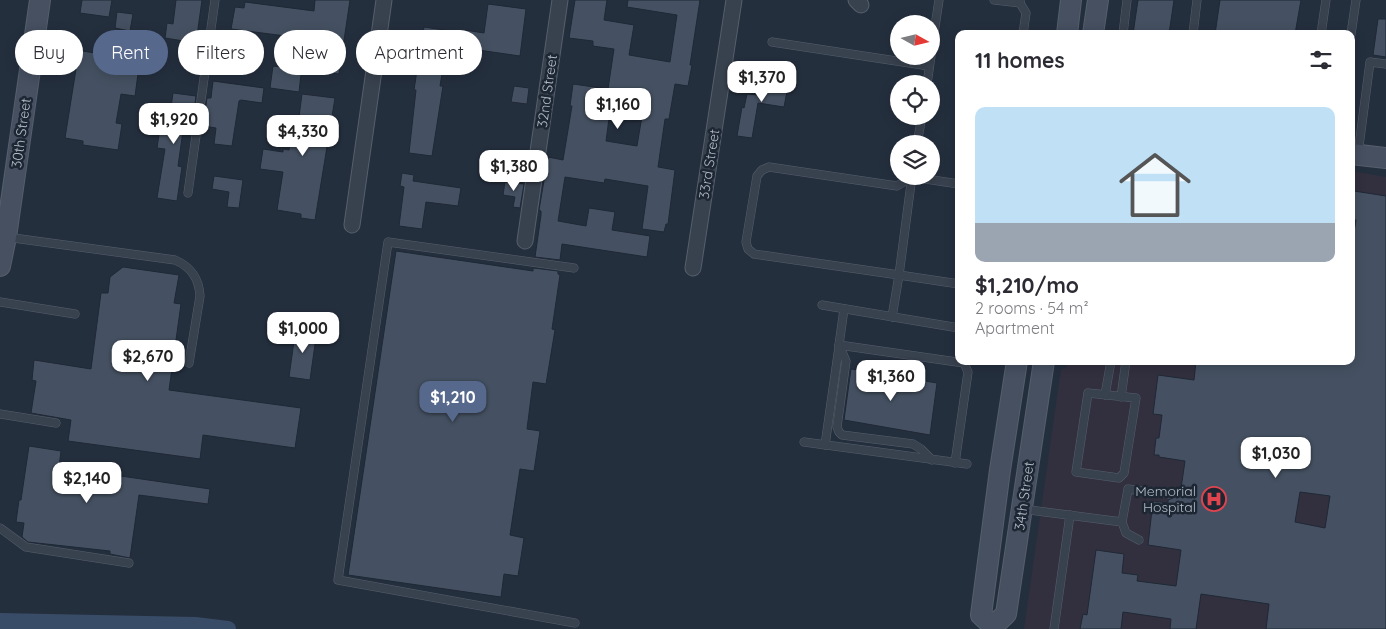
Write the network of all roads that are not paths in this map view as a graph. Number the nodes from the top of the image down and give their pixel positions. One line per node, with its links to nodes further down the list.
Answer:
1 (40, 0): 34 (street, 30th Street)
2 (216, 0): 33 (lane)
3 (384, 0): 35 (street)
4 (560, 0): 37 (street, 32nd Street)
5 (734, 0): 40 (street, 33rd Street)
6 (939, 0): 15 (lane)
7 (994, 0): 14 (lane)
8 (1072, 0): 17 (street)
9 (1098, 0): 18 (street)
10 (1128, 0): 19 (lane)
11 (1197, 0): 20 (lane)
12 (1326, 0): 21 (lane)
13 (1356, 0): 22 (lane)
14 (1020, 2): 16 (lane)
15 (937, 15)
16 (1024, 30)
17 (1067, 30)
18 (1094, 30)
19 (1123, 30)
20 (1193, 30)
21 (1322, 30)
22 (1352, 30)
23 (772, 42): 25 (lane)
24 (1386, 64): 27 (lane)
25 (929, 66): 26 (lane)
26 (928, 75)
27 (1355, 155): 28 (street)
28 (1386, 158)
29 (940, 181): 30 (lane)
30 (955, 183)
31 (890, 185): 41 (lane)
32 (911, 185): 41 (lane)
33 (188, 193)
34 (6, 200): 36 (street, 30th Street)
35 (352, 225)
36 (6, 237): 38 (street, 30th Street); 51 (lane)
37 (525, 242)
38 (0, 266)
39 (574, 268): 73 (lane)
40 (694, 268)
41 (899, 275): 42 (lane); 47 (lane)
42 (955, 283)
43 (0, 302): 46 (lane)
44 (822, 306): 45 (lane)
45 (844, 309): 47 (lane); 49 (lane)
46 (75, 314)
47 (892, 317): 48 (lane)
48 (955, 327)
49 (839, 345): 50 (lane); 62 (lane); 63 (lane)
50 (955, 362)
51 (189, 363)
52 (965, 365): 64 (lane)
53 (1016, 365): 74 (street, 34th Street)
54 (1043, 365): 67 (street, 34th Street)
55 (1110, 365): 57 (lane)
56 (1125, 365): 58 (lane)
57 (1105, 395): 58 (lane); 58 (lane)
58 (1121, 397)
59 (0, 414): 60 (lane)
60 (56, 423)
61 (804, 442): 62 (lane)
62 (825, 445): 63 (lane)
63 (932, 460): 64 (lane)
64 (955, 463): 65 (lane)
65 (968, 464)
66 (1168, 494): 69 (lane)
67 (1022, 509): 68 (lane); 74 (street, 34th Street)
68 (1070, 515): 69 (lane); 75 (lane)
69 (1122, 522): 71 (lane)
70 (0, 528): 72 (lane)
71 (1139, 540)
72 (129, 563)
73 (575, 623)
74 (993, 628)
75 (1054, 629)

